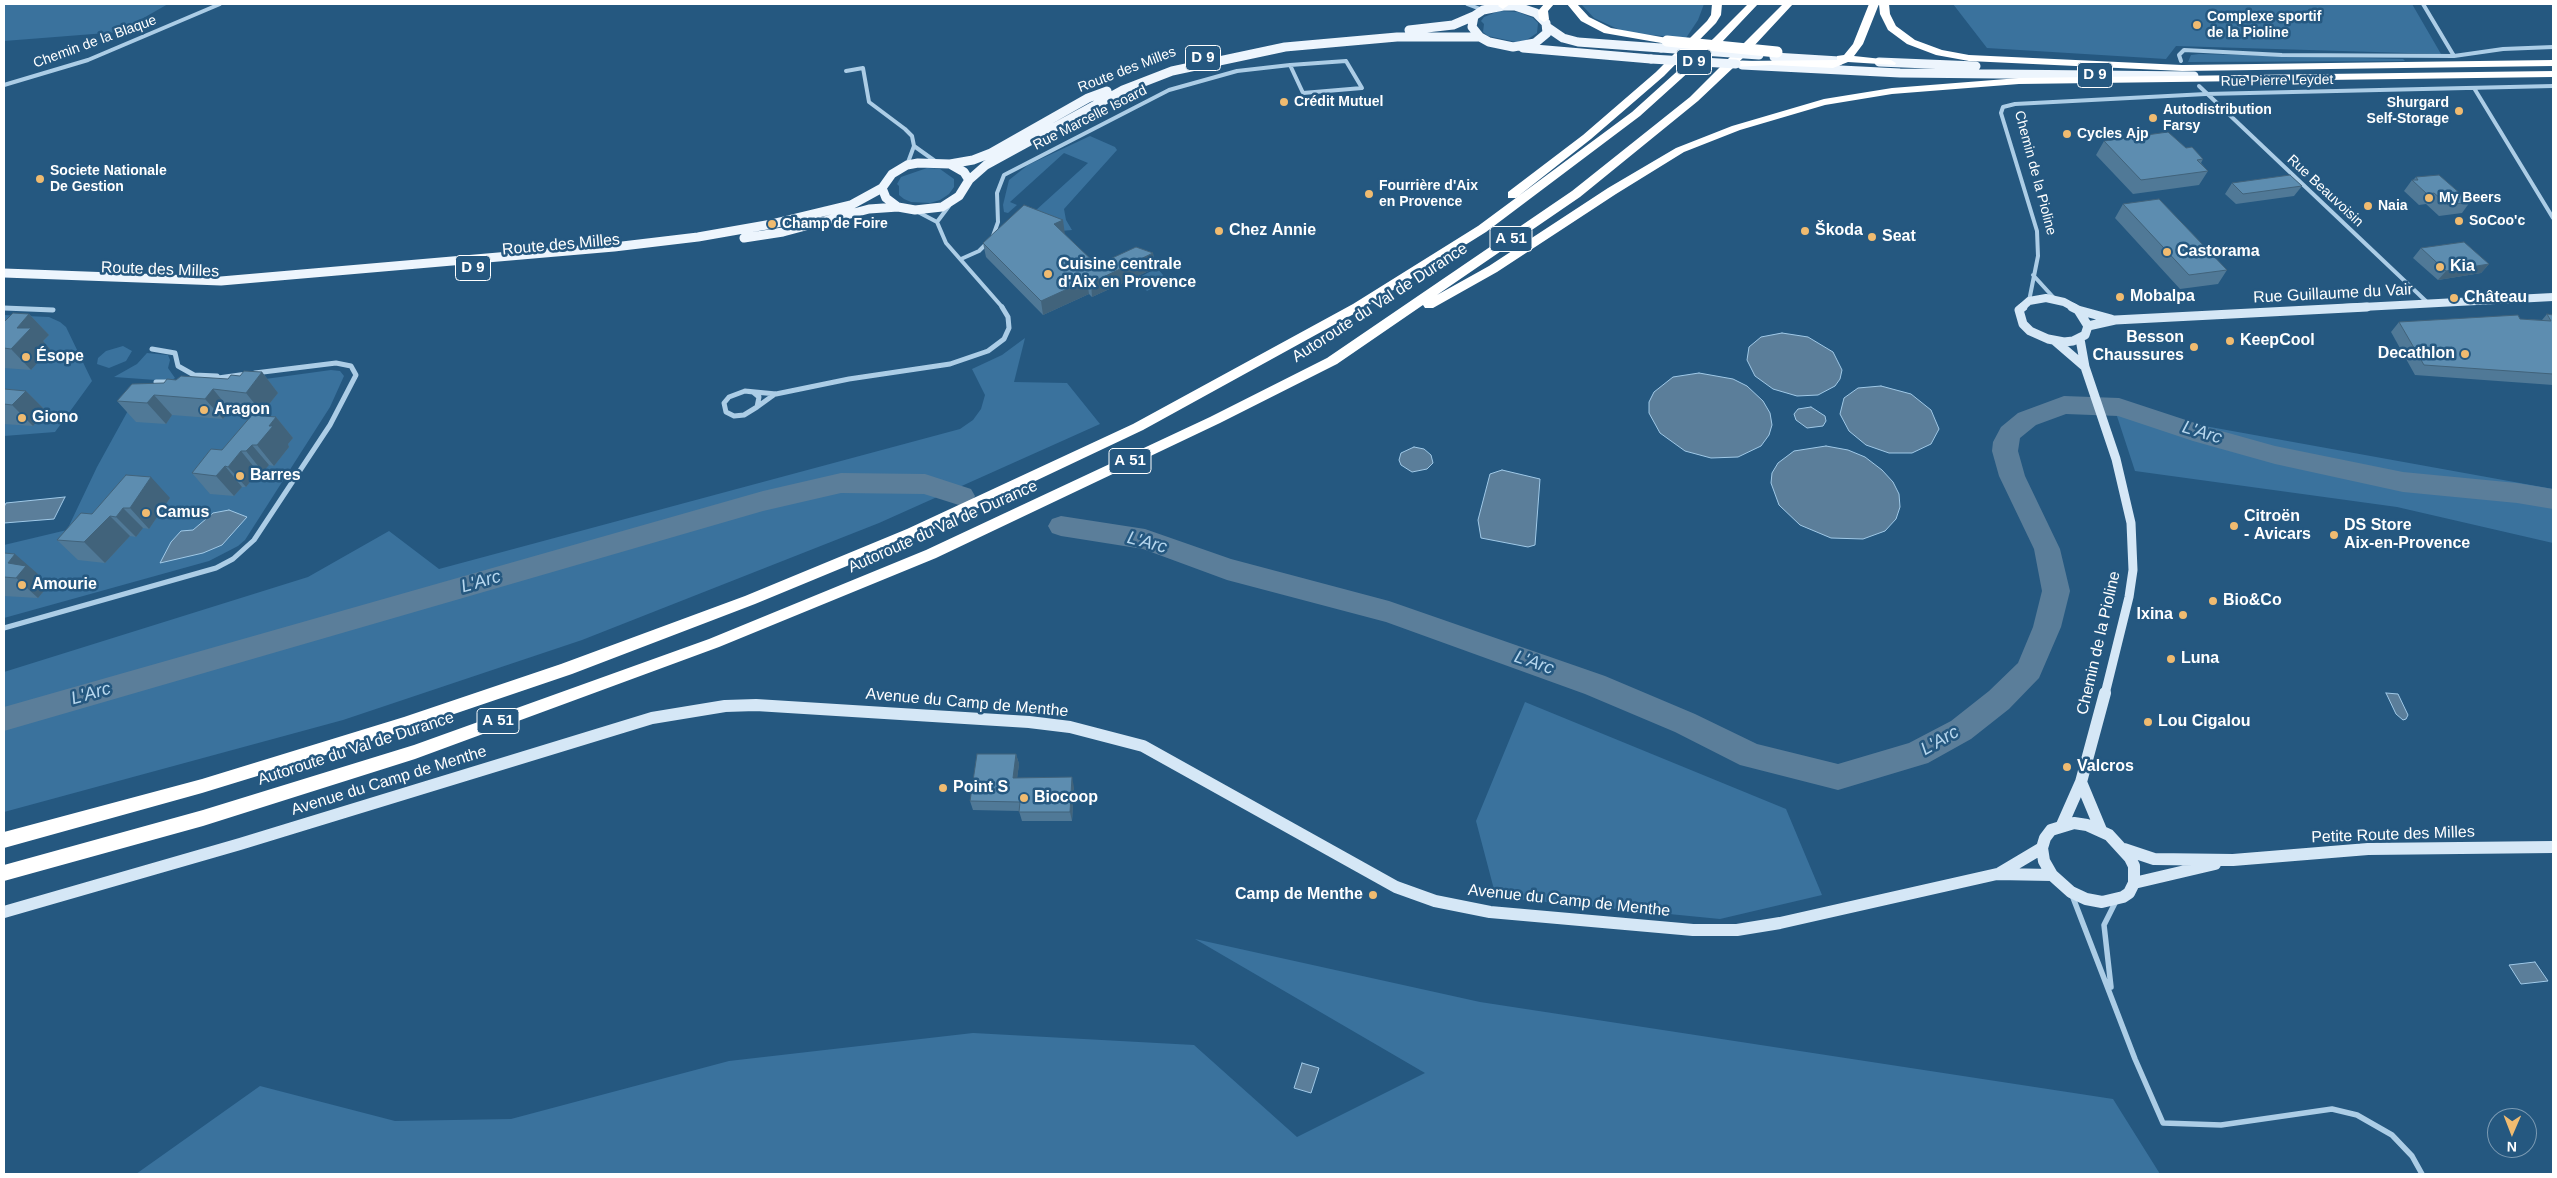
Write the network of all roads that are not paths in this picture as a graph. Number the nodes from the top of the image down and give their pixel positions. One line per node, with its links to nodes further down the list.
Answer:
1 (220, 4): 30 (street, Chemin de la Blaque)
2 (1467, 4): 12 (street)
3 (1548, 4): 14 (highway)
4 (1572, 4): 16 (highway)
5 (1717, 4): 55 (highway)
6 (1753, 4): 55 (highway, Autoroute du Val de Durance / A 51)
7 (1788, 4): 64 (highway, Autoroute du Val de Durance / A 51)
8 (1874, 4): 21 (highway)
9 (1884, 4): 25 (highway)
10 (2423, 4): 19 (street)
11 (1504, 5): 12 (main road); 14 (main road)
12 (1483, 10): 13 (main road, Route des Milles)
13 (1474, 16): 15 (main road); 39 (main road, Route des Milles / D 9)
14 (1545, 23): 16 (main road, D 9); 17 (main road)
15 (1480, 37): 17 (main road, Route des Milles); 40 (main road, Route des Milles / D 9)
16 (1664, 45): 20 (highway, bridge)
17 (1513, 46): 24 (main road, D 9, bridge)
18 (2553, 47): 19 (street)
19 (2454, 56): 25 (street)
20 (1772, 59): 21 (highway); 24 (highway); 29 (main road, D 9)
21 (1844, 60): 23 (highway)
22 (2553, 62): 25 (highway, D 9)
23 (1891, 63): 25 (main road, D 9)
24 (1736, 64)
25 (2182, 64)
26 (1290, 66): 26 (street, Rue Marcelle Isoard); 47 (street, Rue Marcelle Isoard)
27 (846, 71): 36 (street)
28 (2553, 74): 29 (highway, D 9)
29 (2356, 77): 64 (highway)
30 (4, 85)
31 (2199, 86): 34 (street, Rue Beauvoisin)
32 (2553, 86): 33 (street, Rue Pierre Leydet)
33 (2474, 88): 34 (street, Rue Pierre Leydet); 45 (street)
34 (2206, 94): 35 (street, Rue Pierre Leydet); 54 (street, Rue Beauvoisin)
35 (2003, 108): 50 (street, Chemin de la Pioline)
36 (914, 146): 37 (street); 38 (street)
37 (936, 162): 38 (main road, Route des Milles); 39 (main road, Route des Milles)
38 (907, 165): 41 (main road, Route des Milles)
39 (952, 165): 40 (main road)
40 (969, 180): 42 (main road, Route des Milles)
41 (882, 188): 43 (main road); 49 (main road, Route des Milles / D 9)
42 (950, 203): 44 (main road, Route des Milles); 46 (street)
43 (898, 207): 44 (main road, Route des Milles); 49 (main road, Route des Milles / D 9)
44 (915, 210): 46 (street)
45 (2553, 218)
46 (937, 222): 47 (street)
47 (961, 260): 71 (street)
48 (4, 273): 49 (main road, Route des Milles / D 9)
49 (45, 275)
50 (2033, 275): 52 (street); 53 (street, Chemin de la Pioline)
51 (2553, 297): 54 (main road, Rue Guillaume du Vair)
52 (2056, 300): 53 (main road); 58 (main road)
53 (2028, 301): 62 (main road)
54 (2429, 304): 59 (main road, Rue Guillaume du Vair)
55 (1356, 307): 77 (highway, Autoroute du Val de Durance / A 51)
56 (4, 308): 57 (street)
57 (53, 310)
58 (2078, 310): 59 (main road, Rue Guillaume du Vair); 60 (main road)
59 (2115, 320): 60 (main road, Rue Guillaume du Vair)
60 (2088, 326): 61 (main road)
61 (2080, 338): 62 (main road); 65 (main road, Chemin de la Pioline)
62 (2054, 341): 65 (main road, Chemin de la Pioline)
63 (152, 349): 66 (street)
64 (1332, 361): 82 (highway, Autoroute du Val de Durance / A 51)
65 (2086, 369): 74 (main road, Chemin de la Pioline)
66 (228, 377): 69 (street); 73 (street)
67 (156, 382): 68 (street)
68 (173, 382)
69 (189, 382)
70 (745, 391): 71 (street); 72 (street); 72 (street)
71 (776, 394): 72 (street)
72 (757, 407)
73 (4, 628)
74 (2081, 782): 75 (main road, Chemin de la Pioline); 76 (main road)
75 (2062, 824): 76 (main road); 79 (main road)
76 (2101, 830): 80 (main road)
77 (4, 840)
78 (2553, 847): 81 (main road, Petite Route des Milles)
79 (2042, 848): 83 (main road, Avenue du Camp de Menthe); 84 (main road)
80 (2124, 849): 81 (main road, Petite Route des Milles); 85 (main road)
81 (2233, 860): 85 (main road, Petite Route des Milles)
82 (4, 873)
83 (1997, 874): 84 (main road, Avenue du Camp de Menthe); 88 (main road, Avenue du Camp de Menthe)
84 (2052, 875): 86 (main road)
85 (2134, 883): 87 (main road)
86 (2070, 892): 87 (main road); 89 (street)
87 (2116, 901): 89 (street)
88 (4, 912)
89 (2112, 995): 90 (street)
90 (2422, 1174)

